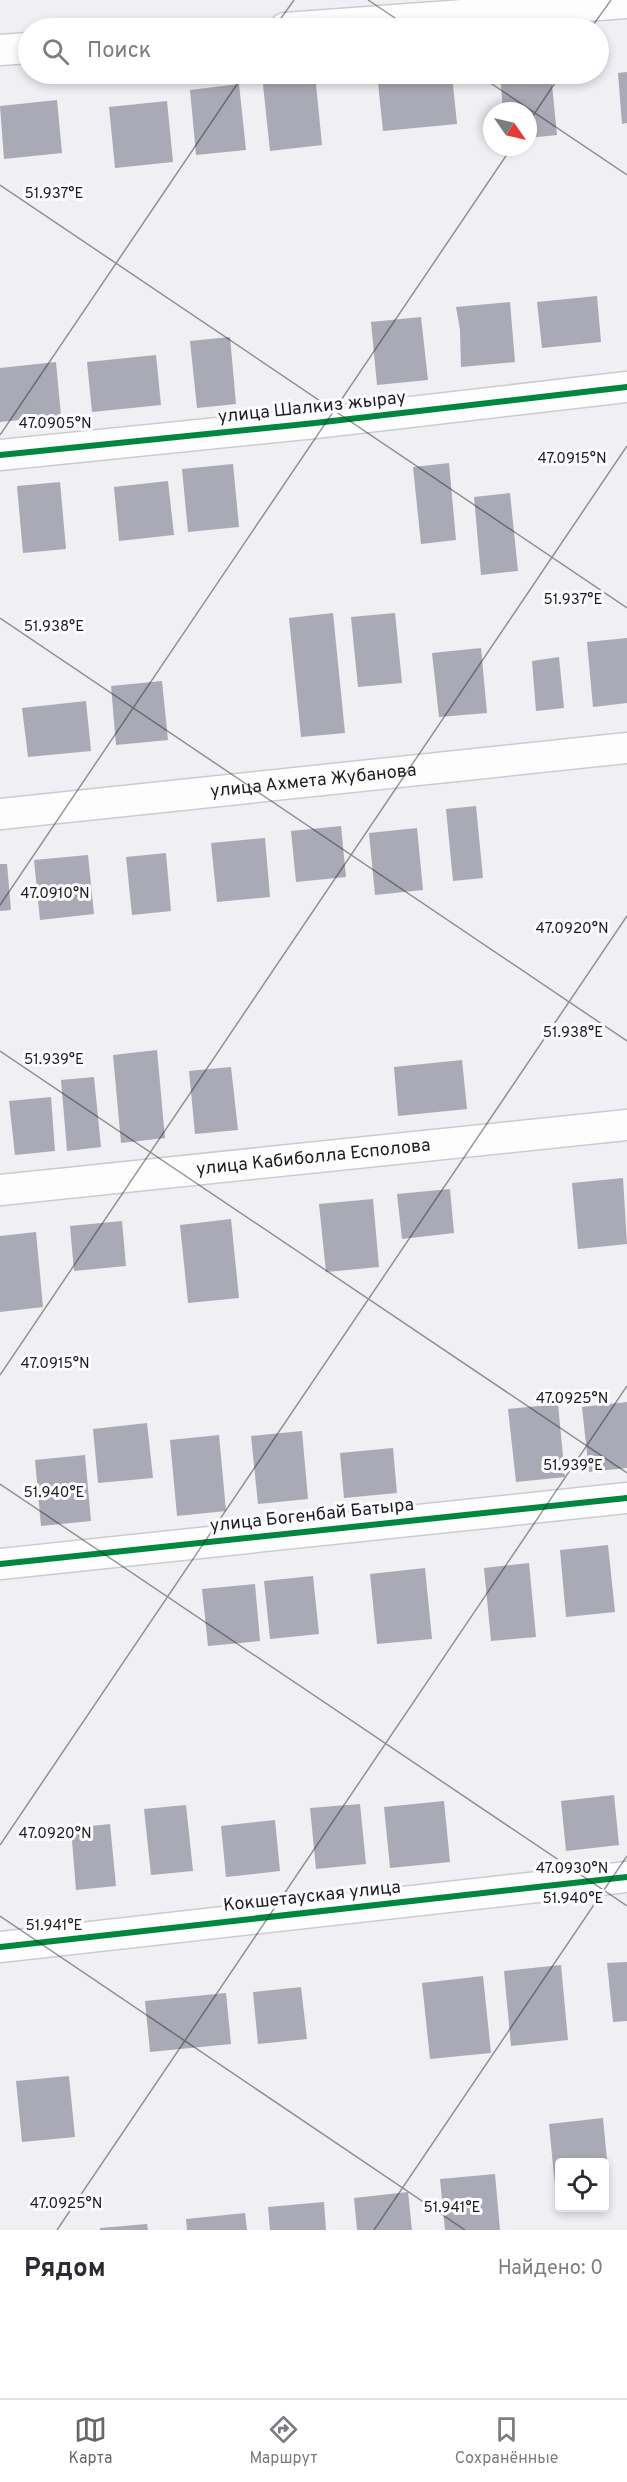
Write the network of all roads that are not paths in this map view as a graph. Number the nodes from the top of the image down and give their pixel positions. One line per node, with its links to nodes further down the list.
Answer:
1 (627, 3): 2 (street)
2 (422, 18)
3 (18, 49): 4 (street)
4 (0, 50)
5 (627, 387): 6 (street, улица Шалкиз жырау)
6 (0, 455)
7 (627, 748): 8 (street, улица Ахмета Жубанова)
8 (0, 814)
9 (627, 1125): 10 (street, улица Кабиболла Есполова)
10 (0, 1190)
11 (627, 1498): 12 (street, улица Богенбай Батыра)
12 (0, 1564)
13 (627, 1876): 14 (street, Кокшетауская улица)
14 (0, 1947)

